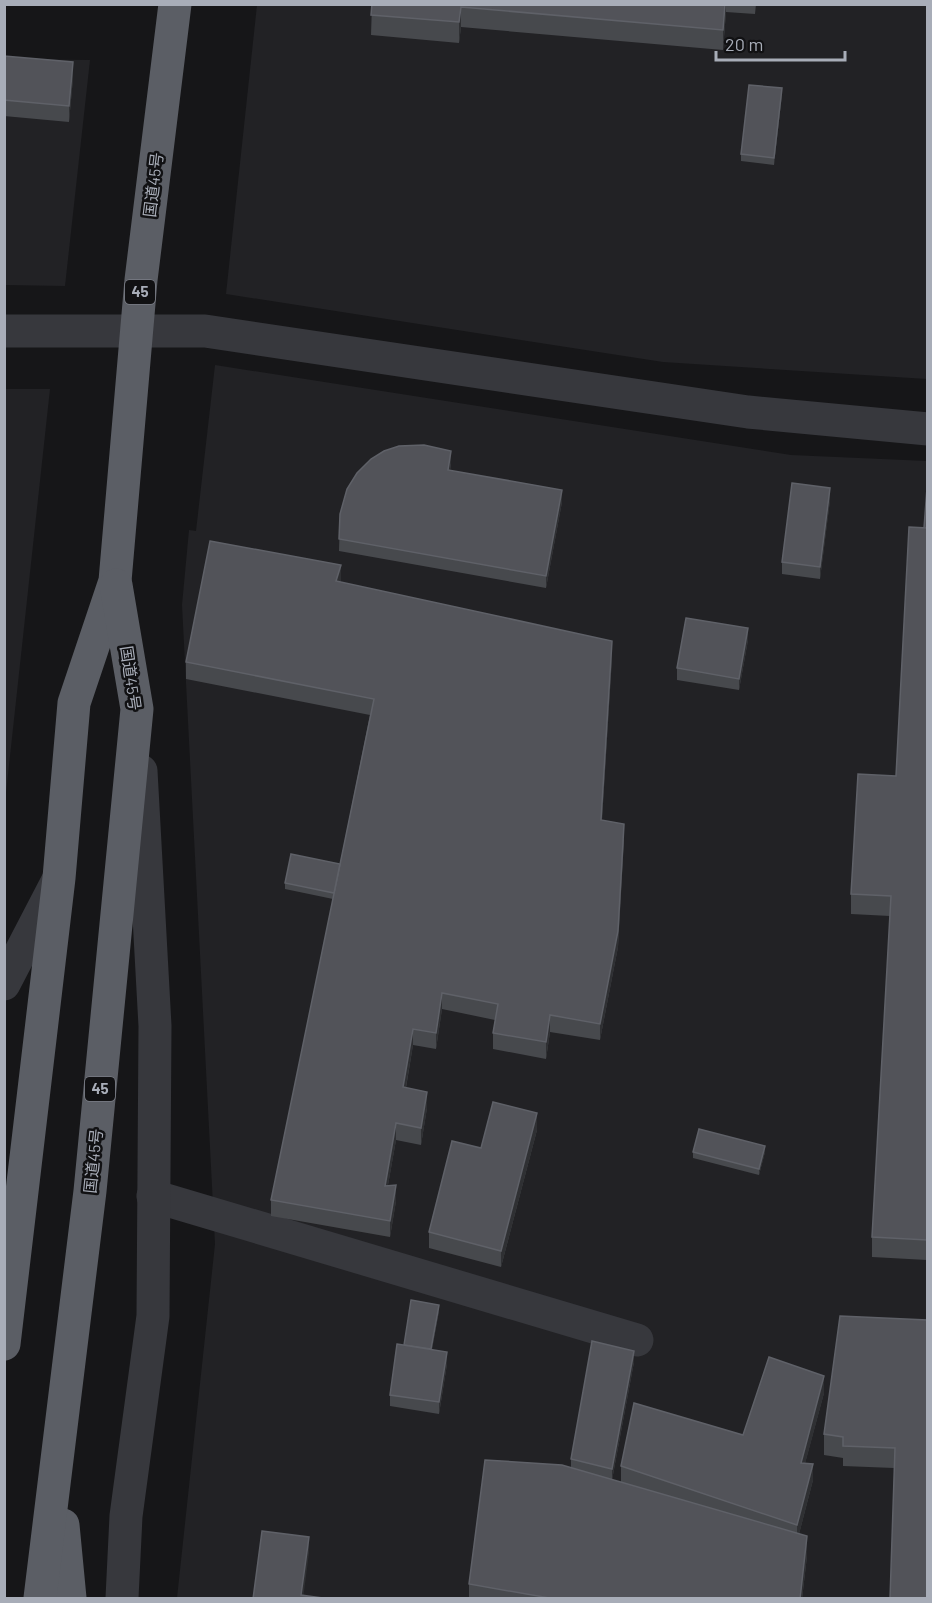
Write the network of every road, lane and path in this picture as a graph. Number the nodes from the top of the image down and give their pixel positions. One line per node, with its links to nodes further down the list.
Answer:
1 (175, 4): 3 (highway, 国道45号 / 45)
2 (4, 331): 3 (street)
3 (137, 331): 4 (street); 5 (highway, 国道45号 / 45)
4 (927, 429)
5 (115, 581): 6 (highway, 国道45号 / 45); 7 (highway, 国道45号 / 45)
6 (137, 709): 9 (street); 12 (highway, 国道45号 / 45)
7 (59, 878): 8 (street); 11 (highway, 国道45号 / 45)
8 (4, 984)
9 (153, 1196): 10 (street); 15 (street)
10 (637, 1340)
11 (4, 1344)
12 (62, 1421): 13 (highway, 国道45号 / 45); 14 (highway)
13 (40, 1599)
14 (70, 1599)
15 (122, 1599)

